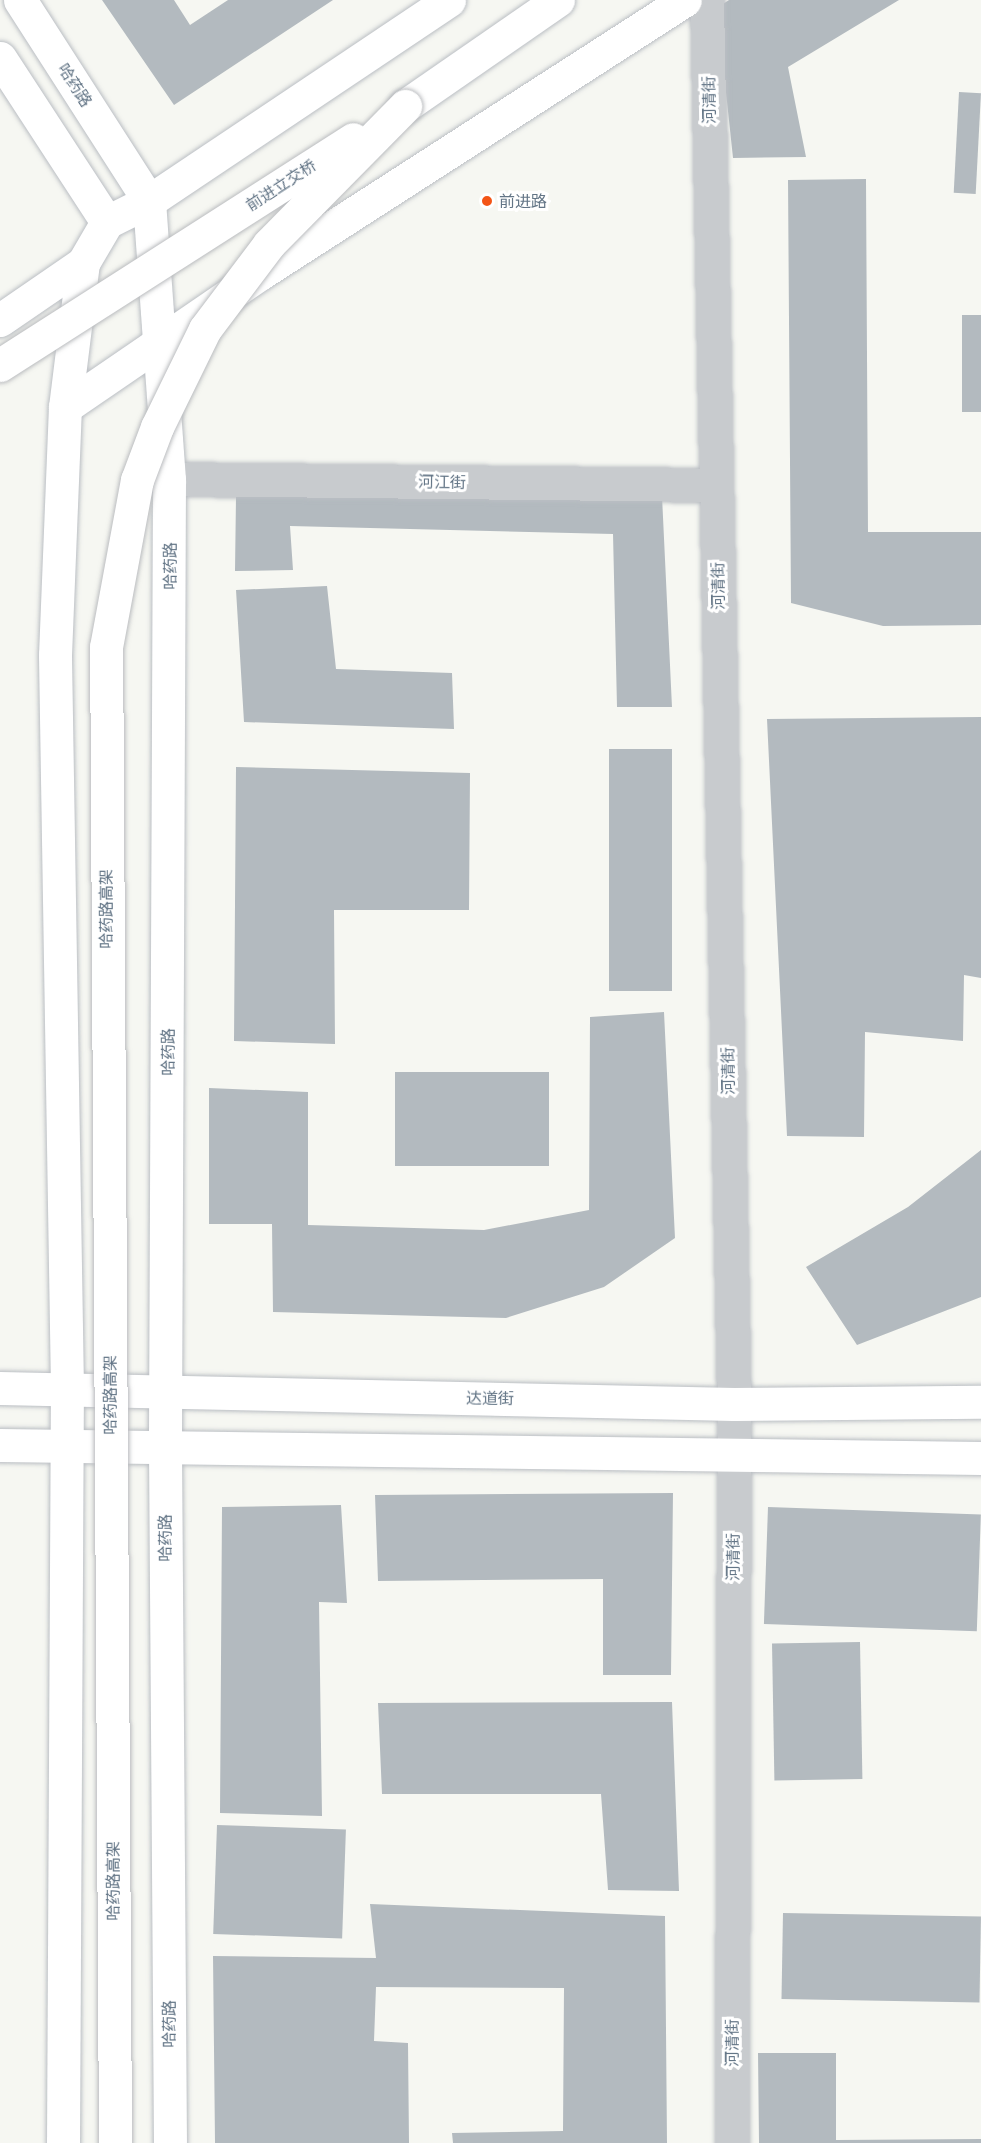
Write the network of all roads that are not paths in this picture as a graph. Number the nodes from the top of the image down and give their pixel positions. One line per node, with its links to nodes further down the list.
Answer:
1 (20, 0): 8 (main road, 哈药路)
2 (449, 0): 8 (main road)
3 (558, 0): 7 (main road, 前进立交桥)
4 (685, 0): 12 (main road)
5 (707, 0): 16 (street, 河清街)
6 (0, 58): 9 (main road)
7 (405, 106): 13 (main road, 前进立交桥, bridge); 28 (main road, 哈药路高架, bridge)
8 (149, 201): 9 (main road); 12 (main road, 哈药路)
9 (107, 222): 10 (main road)
10 (83, 263): 11 (main road); 14 (main road)
11 (0, 320)
12 (158, 346): 14 (main road); 15 (main road, 哈药路)
13 (0, 365)
14 (65, 407): 18 (main road)
15 (169, 479): 16 (street, 河江街); 19 (main road, 哈药路)
16 (716, 485): 21 (street, 河清街)
17 (0, 1388): 18 (main road, 达道街)
18 (67, 1388): 19 (main road, 达道街); 23 (main road)
19 (166, 1389): 21 (main road, 达道街); 24 (main road, 哈药路)
20 (981, 1402): 21 (main road, 达道街)
21 (734, 1404): 25 (street, 河清街)
22 (0, 1445): 23 (main road)
23 (67, 1445): 24 (main road); 27 (main road)
24 (165, 1448): 25 (main road); 29 (main road, 哈药路)
25 (733, 1455): 26 (main road); 30 (street, 河清街)
26 (981, 1458)
27 (63, 2143)
28 (115, 2143)
29 (170, 2143)
30 (732, 2143)

